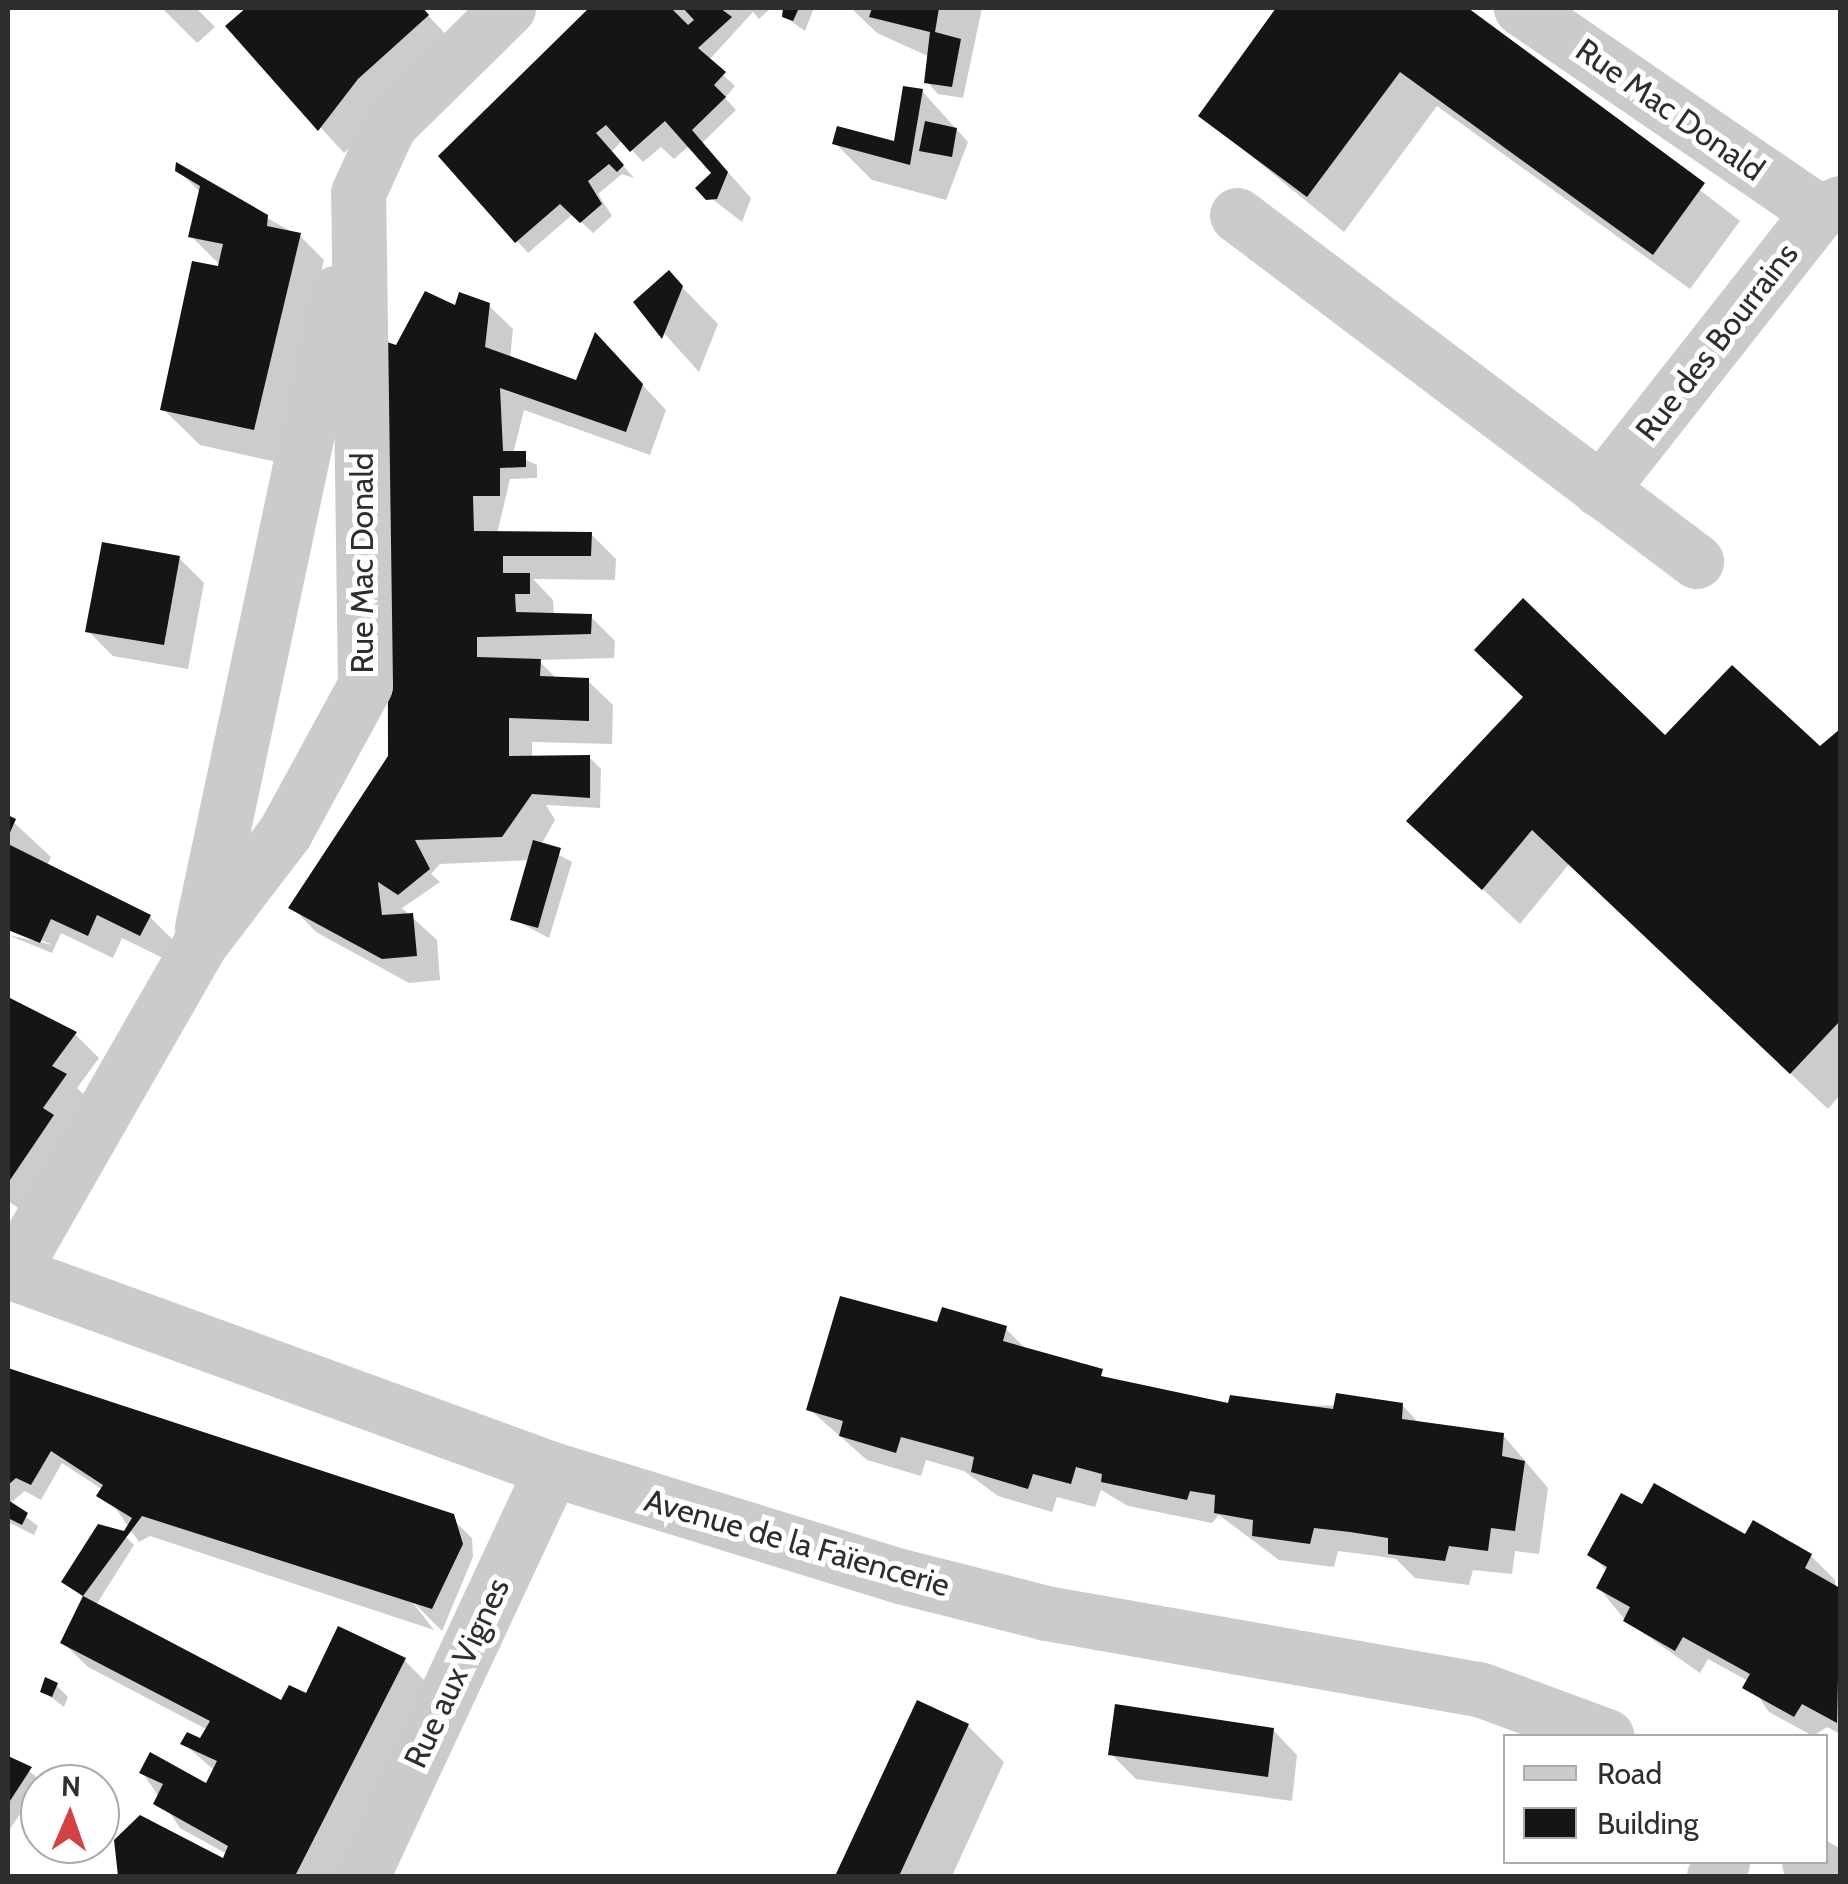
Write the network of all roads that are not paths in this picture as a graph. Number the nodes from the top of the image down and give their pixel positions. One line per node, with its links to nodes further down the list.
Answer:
1 (508, 8): 3 (street, Rue Mac Donald)
2 (1521, 8): 4 (street, Rue Mac Donald)
3 (358, 194): 8 (street, Rue Mac Donald); 8 (street, Rue Mac Donald)
4 (1830, 208): 6 (street, Rue des Bourrains)
5 (1237, 215): 6 (street)
6 (1600, 490): 7 (street)
7 (1696, 560)
8 (199, 945): 9 (street, Rue Mac Donald)
9 (10, 1271): 10 (street, Avenue de la Faïencerie)
10 (552, 1470): 11 (street, Avenue de la Faïencerie); 12 (street, Rue aux Vignes)
11 (1603, 1734)
12 (362, 1876)

